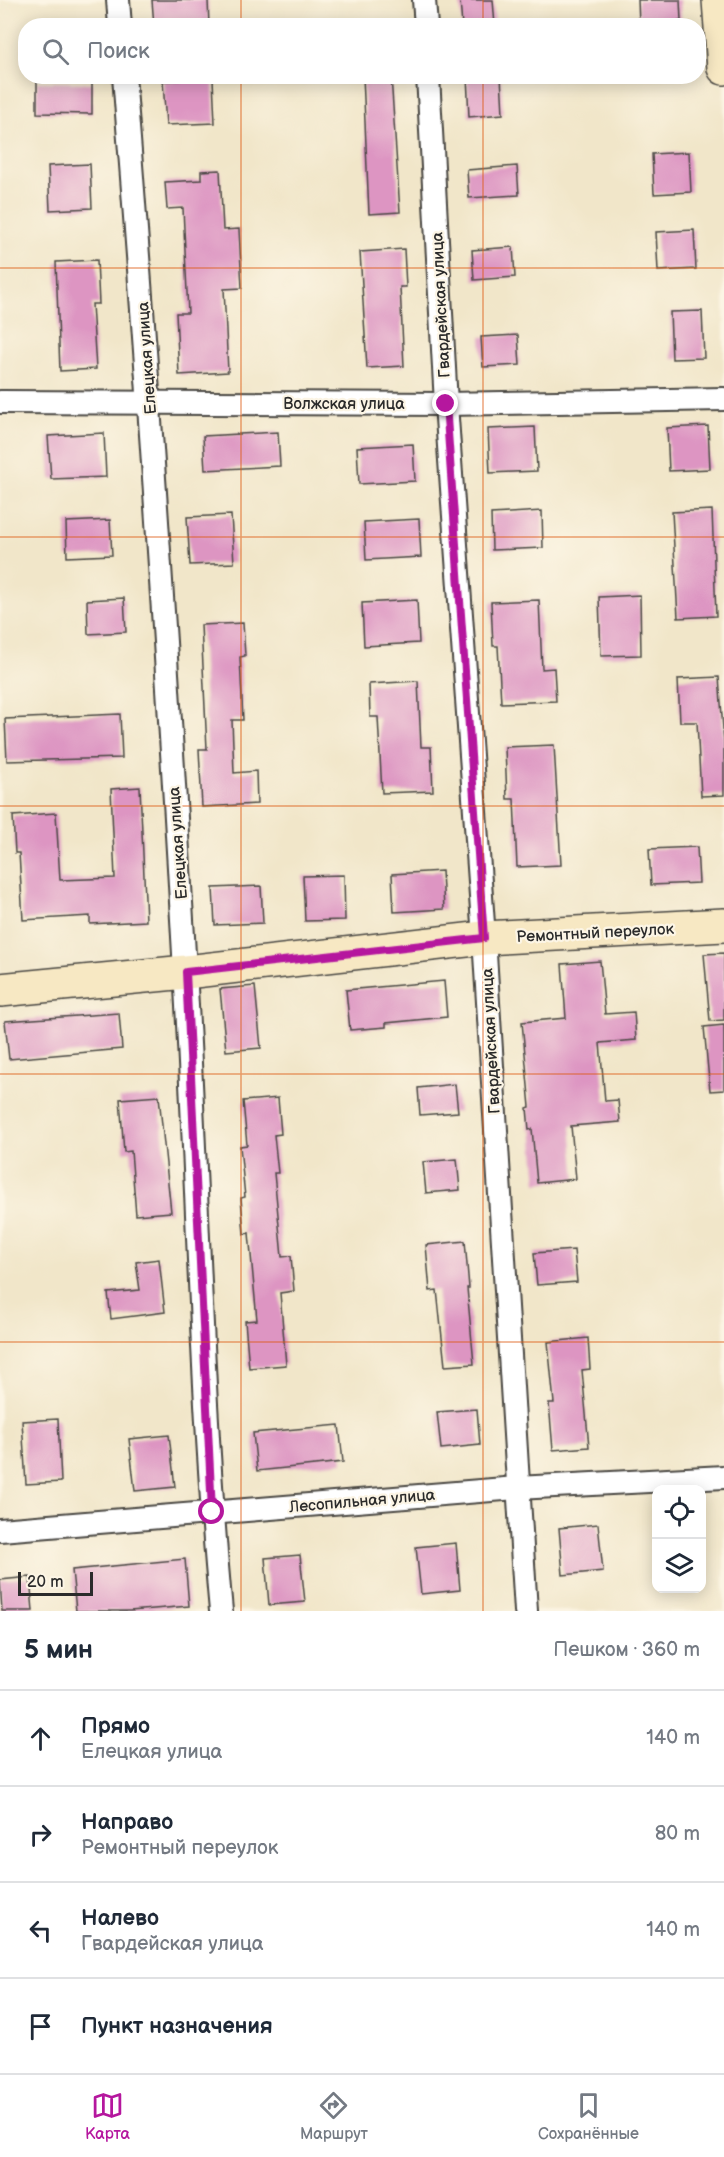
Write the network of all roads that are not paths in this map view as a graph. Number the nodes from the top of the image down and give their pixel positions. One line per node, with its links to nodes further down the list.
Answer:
1 (118, 0): 4 (street)
2 (424, 0): 5 (street)
3 (719, 0): 6 (main road)
4 (119, 18)
5 (425, 18)
6 (724, 68)
7 (125, 84): 11 (street, Елецкая улица)
8 (428, 84): 12 (street, Гвардейская улица)
9 (724, 399): 12 (street, Волжская улица)
10 (0, 402): 11 (street, Волжская улица)
11 (150, 402): 12 (street, Волжская улица); 15 (street, Елецкая улица)
12 (446, 404): 14 (street, Гвардейская улица)
13 (724, 925): 14 (main road, Ремонтный переулок)
14 (484, 938): 15 (main road, Ремонтный переулок); 18 (street, Гвардейская улица)
15 (186, 972): 16 (main road, Ремонтный переулок); 19 (street, Елецкая улица)
16 (0, 990)
17 (724, 1477): 18 (street, Лесопильная улица)
18 (517, 1488): 19 (street, Лесопильная улица); 22 (street, Гвардейская улица)
19 (212, 1512): 20 (street, Лесопильная улица); 21 (street, Елецкая улица)
20 (0, 1530)
21 (221, 1611)
22 (526, 1611)

